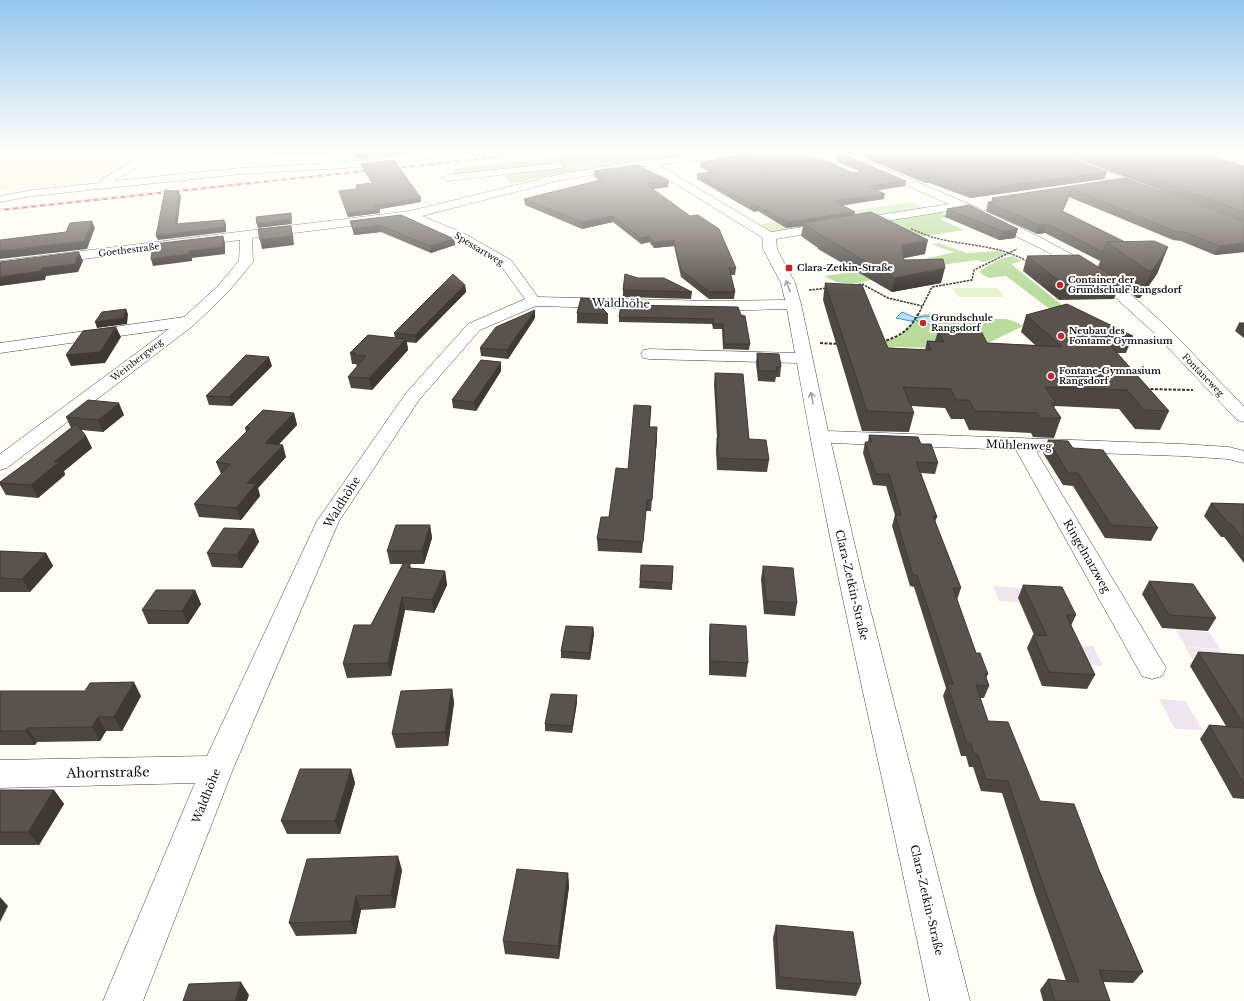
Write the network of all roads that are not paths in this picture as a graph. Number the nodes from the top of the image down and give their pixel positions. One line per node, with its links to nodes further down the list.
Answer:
1 (479, 198): 8 (street, Goethestraße)
2 (706, 198): 10 (street)
3 (945, 198): 6 (street, Fontaneweg)
4 (921, 203): 7 (street)
5 (978, 203): 6 (street)
6 (962, 205): 7 (street); 18 (street, Fontaneweg)
7 (936, 209): 10 (street)
8 (410, 215): 9 (street, Goethestraße); 13 (street, Spessartweg)
9 (246, 236): 11 (street, Goethestraße); 14 (street, Weinbergweg)
10 (769, 236): 12 (street, Clara-Zetkin-Straße, one-way to 10)
11 (0, 265)
12 (792, 298): 13 (street, Waldhöhe); 16 (street, Clara-Zetkin-Straße)
13 (534, 301): 24 (street, Waldhöhe)
14 (188, 322): 15 (street); 22 (street, Weinbergweg)
15 (0, 348)
16 (803, 351): 17 (street); 19 (street, Clara-Zetkin-Straße, one-way to 16)
17 (649, 354)
18 (1244, 416)
19 (819, 437): 20 (street, Mühlenweg); 27 (street, Clara-Zetkin-Straße)
20 (1023, 445): 21 (street, Mühlenweg); 23 (street, Ringelnatzweg)
21 (1244, 457)
22 (0, 464)
23 (1152, 668)
24 (216, 769): 25 (street, Ahornstraße); 26 (street, Waldhöhe)
25 (0, 774)
26 (123, 1001)
27 (950, 1001)

